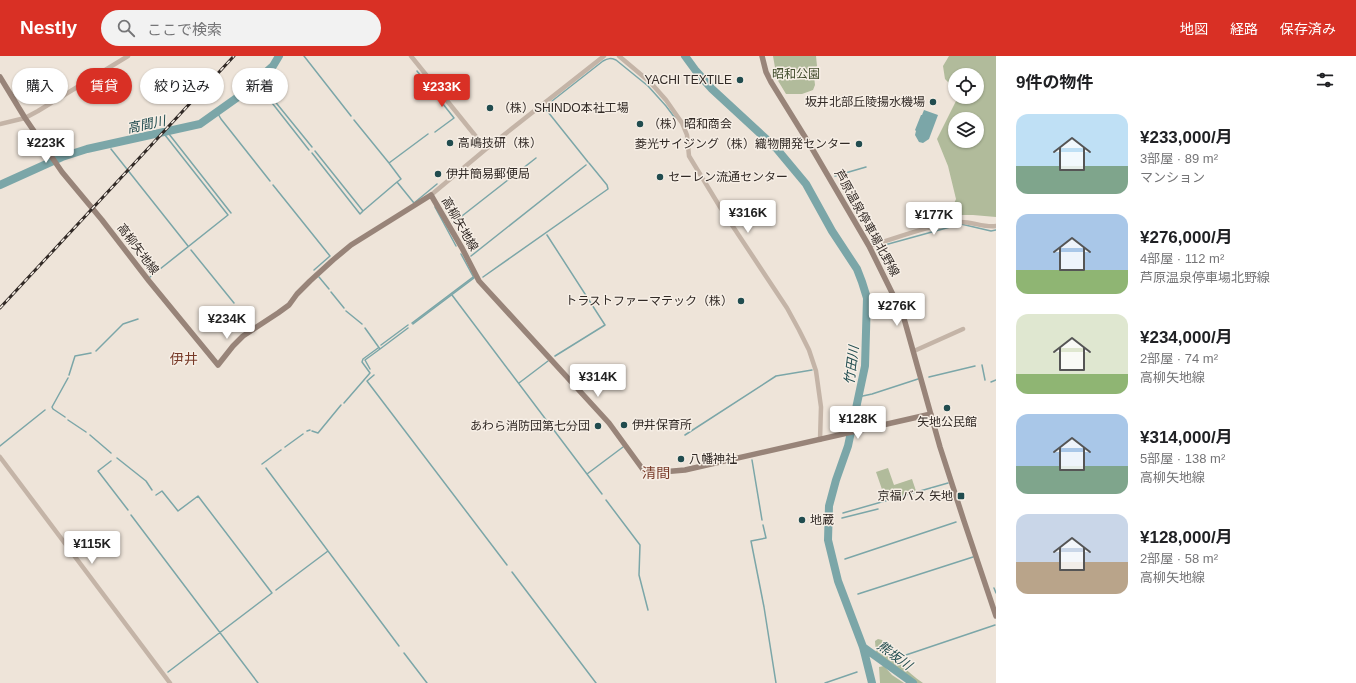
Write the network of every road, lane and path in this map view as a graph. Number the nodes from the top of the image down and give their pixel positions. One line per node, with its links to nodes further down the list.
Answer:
1 (128, 56): 7 (street)
2 (410, 56): 9 (street)
3 (604, 56): 9 (street)
4 (619, 56): 16 (street)
5 (762, 56): 12 (main road, 芦原温泉停車場北野線)
6 (0, 77): 7 (main road, 高柳矢地線)
7 (25, 118): 8 (street); 10 (main road, 高柳矢地線)
8 (0, 124)
9 (486, 149): 10 (street)
10 (431, 195): 16 (main road, 高柳矢地線)
11 (996, 226): 12 (street)
12 (869, 246): 14 (main road, 芦原温泉停車場北野線)
13 (963, 329): 14 (street)
14 (914, 351): 15 (main road, 芦原温泉停車場北野線)
15 (931, 414): 16 (main road, 高柳矢地線); 18 (main road, 芦原温泉停車場北野線)
16 (820, 440)
17 (0, 457): 19 (street)
18 (996, 616)
19 (170, 683)

